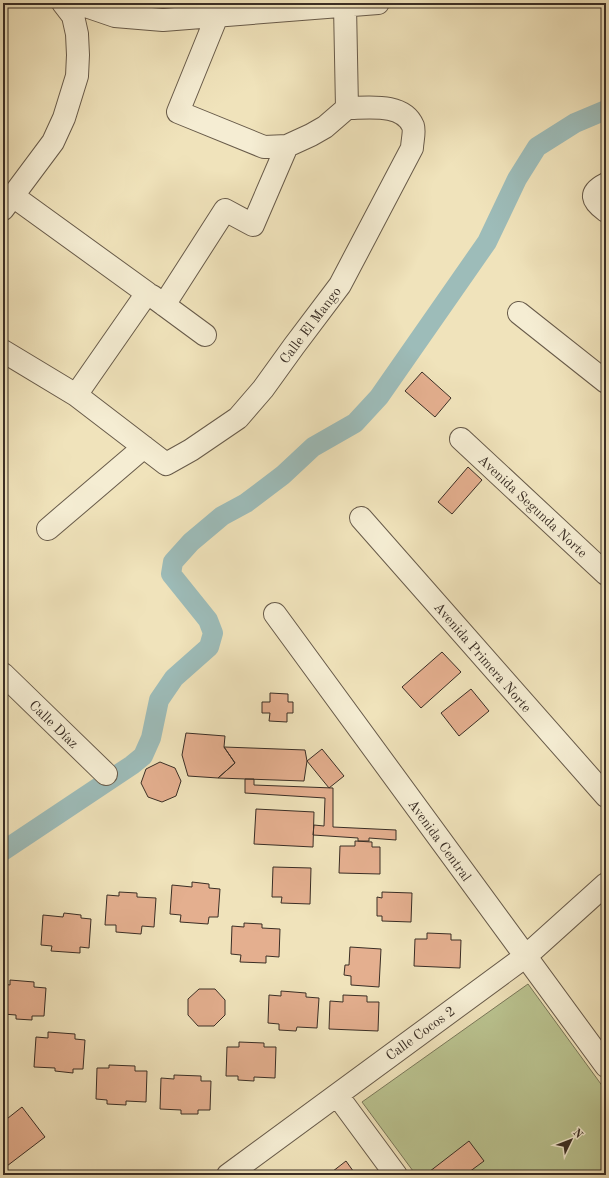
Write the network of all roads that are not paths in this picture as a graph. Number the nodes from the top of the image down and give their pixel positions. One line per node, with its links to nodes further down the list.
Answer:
1 (63, 3): 8 (street)
2 (77, 3): 5 (street)
3 (378, 3): 4 (street)
4 (345, 6): 5 (street); 6 (street)
5 (217, 16): 7 (street)
6 (347, 108): 7 (street); 16 (street, Calle El Mango)
7 (287, 146): 9 (street)
8 (8, 202): 9 (street)
9 (156, 298): 11 (street); 14 (street)
10 (519, 313): 13 (street)
11 (205, 335)
12 (3, 351): 14 (street, Calle El Mango)
13 (606, 382)
14 (76, 395): 16 (street, Calle El Mango)
15 (461, 439): 19 (street, Avenida Segunda Norte)
16 (144, 447): 18 (street)
17 (361, 518): 23 (street, Avenida Primera Norte)
18 (48, 530)
19 (606, 574)
20 (275, 614): 25 (street, Avenida Central)
21 (3, 674): 22 (street, Calle Díaz)
22 (106, 774)
23 (606, 796)
24 (606, 884): 25 (street, Calle Cocos 2)
25 (526, 956): 26 (street, Avenida Central); 27 (street, Calle Cocos 2)
26 (606, 1066)
27 (337, 1094): 28 (street, Calle Cocos 2); 29 (street)
28 (228, 1175)
29 (396, 1175)

